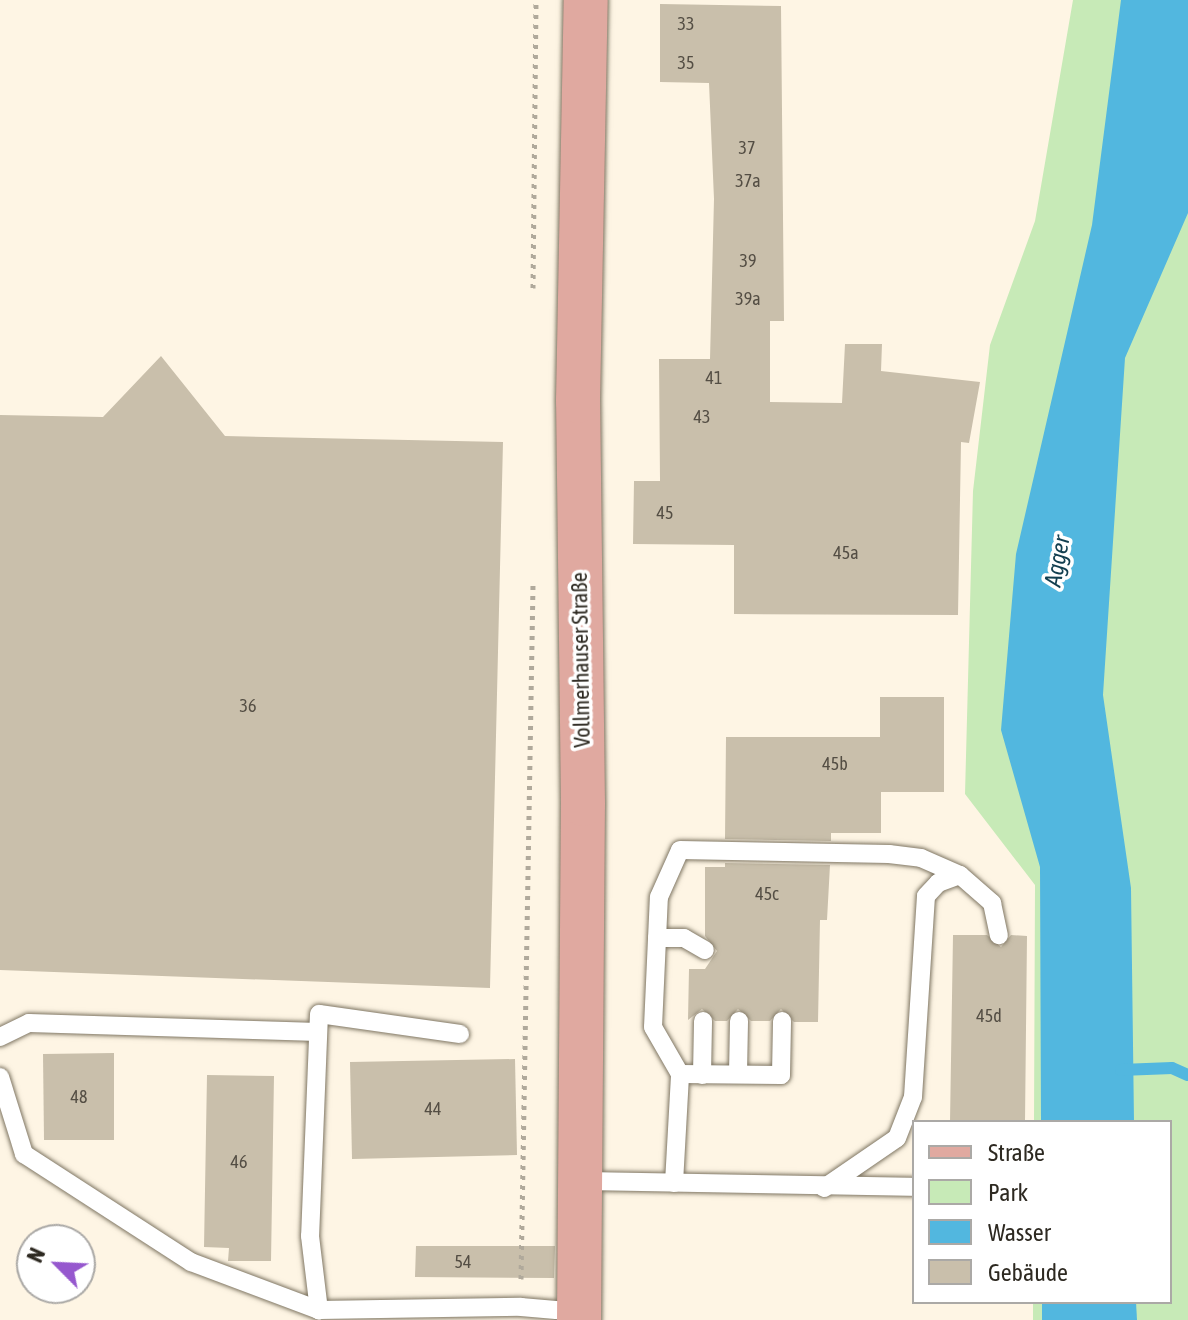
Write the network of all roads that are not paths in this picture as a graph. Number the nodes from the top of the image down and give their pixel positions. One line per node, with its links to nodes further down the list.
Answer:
1 (586, 0): 16 (main road, Vollmerhauser Straße)
2 (960, 875): 3 (lane); 4 (lane); 19 (lane)
3 (999, 935)
4 (657, 938): 5 (lane); 12 (lane)
5 (705, 950)
6 (703, 1021): 14 (lane)
7 (739, 1021): 13 (lane)
8 (782, 1021): 13 (lane)
9 (318, 1032): 10 (lane); 11 (lane); 20 (lane)
10 (460, 1034)
11 (0, 1037)
12 (680, 1074): 14 (lane); 17 (lane)
13 (738, 1074): 14 (lane)
14 (702, 1075)
15 (0, 1077): 20 (lane)
16 (580, 1181): 17 (lane); 21 (main road, Vollmerhauser Straße)
17 (674, 1183): 19 (lane)
18 (912, 1187): 19 (lane)
19 (824, 1188)
20 (319, 1310): 21 (lane)
21 (579, 1316)

